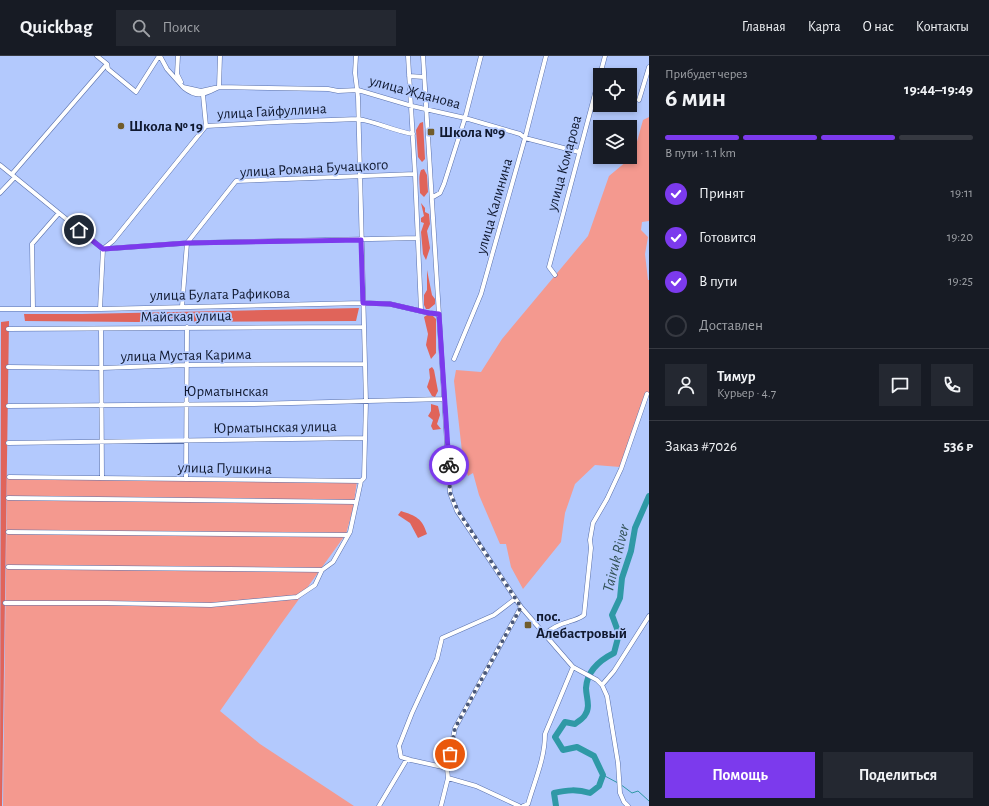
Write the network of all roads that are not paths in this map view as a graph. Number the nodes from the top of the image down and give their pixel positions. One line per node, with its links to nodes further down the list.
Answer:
1 (97, 56): 11 (street)
2 (159, 56): 11 (street); 15 (street)
3 (178, 56): 15 (street)
4 (220, 56): 16 (street)
5 (356, 56): 17 (street)
6 (408, 56): 13 (street)
7 (423, 56): 14 (street)
8 (481, 56): 22 (street)
9 (546, 56): 26 (street, улица Калинина)
10 (605, 56): 27 (street, улица Комарова)
11 (107, 64): 30 (street)
12 (649, 67): 19 (street)
13 (410, 76): 14 (street); 20 (street)
14 (424, 77): 21 (street)
15 (184, 87): 16 (street, улица Жданова); 18 (street)
16 (219, 87): 17 (street, улица Жданова); 18 (street)
17 (358, 90): 20 (street, улица Жданова); 23 (street)
18 (204, 94): 24 (street)
19 (639, 100)
20 (412, 106): 21 (street, улица Жданова); 25 (street)
21 (426, 109): 22 (street, улица Жданова); 33 (street)
22 (465, 118): 26 (street, улица Жданова); 33 (street)
23 (358, 119): 24 (street, улица Гайфуллина); 25 (street, улица Гайфуллина); 31 (street)
24 (206, 126): 38 (street, улица Гайфуллина)
25 (413, 134): 29 (street)
26 (525, 138): 27 (street, улица Жданова); 51 (street, улица Калинина)
27 (579, 152): 39 (street, улица Комарова)
28 (0, 165): 30 (street)
29 (416, 174): 31 (street, улица Романа Бучацкого); 35 (street)
30 (13, 175): 32 (street); 34 (street)
31 (360, 177): 36 (street); 37 (street, улица Романа Бучацкого)
32 (0, 193)
33 (433, 197): 46 (street)
34 (59, 213): 38 (street); 43 (street)
35 (418, 238): 36 (street); 45 (street)
36 (361, 240): 37 (street); 40 (street)
37 (187, 243): 38 (street); 41 (street)
38 (103, 249): 44 (street)
39 (555, 275)
40 (363, 303): 41 (street, улица Булата Рафикова); 45 (street, улица Булата Рафикова); 48 (street)
41 (182, 307): 44 (street, улица Булата Рафикова)
42 (0, 309): 43 (street, улица Булата Рафикова)
43 (33, 309): 44 (street, улица Булата Рафикова)
44 (100, 309)
45 (421, 310): 46 (street, улица Булата Рафикова)
46 (439, 314): 57 (street)
47 (187, 327): 48 (street, Майская улица); 50 (street, Майская улица); 53 (street)
48 (364, 327): 52 (street)
49 (8, 329): 50 (street, Майская улица)
50 (101, 329): 55 (street)
51 (454, 359)
52 (365, 364): 53 (street, улица Мустая Карима); 58 (street)
53 (187, 365): 55 (street, улица Мустая Карима); 60 (street)
54 (8, 367): 55 (street, улица Мустая Карима)
55 (102, 368): 59 (street)
56 (647, 394): 80 (street)
57 (444, 399): 58 (street, Юрматынская); 76 (street)
58 (366, 402): 60 (street, Юрматынская); 62 (street)
59 (101, 404): 60 (street, Юрматынская); 61 (street, Юрматынская); 64 (street)
60 (186, 404): 63 (street)
61 (8, 406)
62 (364, 438): 63 (street, Юрматынская улица); 69 (street)
63 (186, 440): 64 (street, Юрматынская улица); 68 (street)
64 (101, 441): 65 (street, Юрматынская улица); 67 (street)
65 (8, 443)
66 (9, 477): 67 (street, улица Пушкина)
67 (102, 478): 68 (street, улица Пушкина)
68 (186, 479): 69 (street, улица Пушкина)
69 (361, 481): 71 (street)
70 (8, 498): 71 (street)
71 (356, 502): 73 (street)
72 (8, 532): 73 (street)
73 (348, 535): 75 (street)
74 (8, 567): 75 (street)
75 (322, 570): 77 (street)
76 (515, 599): 78 (street); 83 (street)
77 (5, 603)
78 (521, 607): 80 (street); 84 (street)
79 (649, 616): 82 (street)
80 (545, 634): 81 (street)
81 (573, 667): 82 (street); 89 (street)
82 (602, 685): 90 (street)
83 (407, 759): 84 (street); 86 (street)
84 (447, 768): 85 (street)
85 (448, 778): 87 (street); 88 (street)
86 (380, 806)
87 (441, 806)
88 (518, 806)
89 (523, 806)
90 (628, 806)

